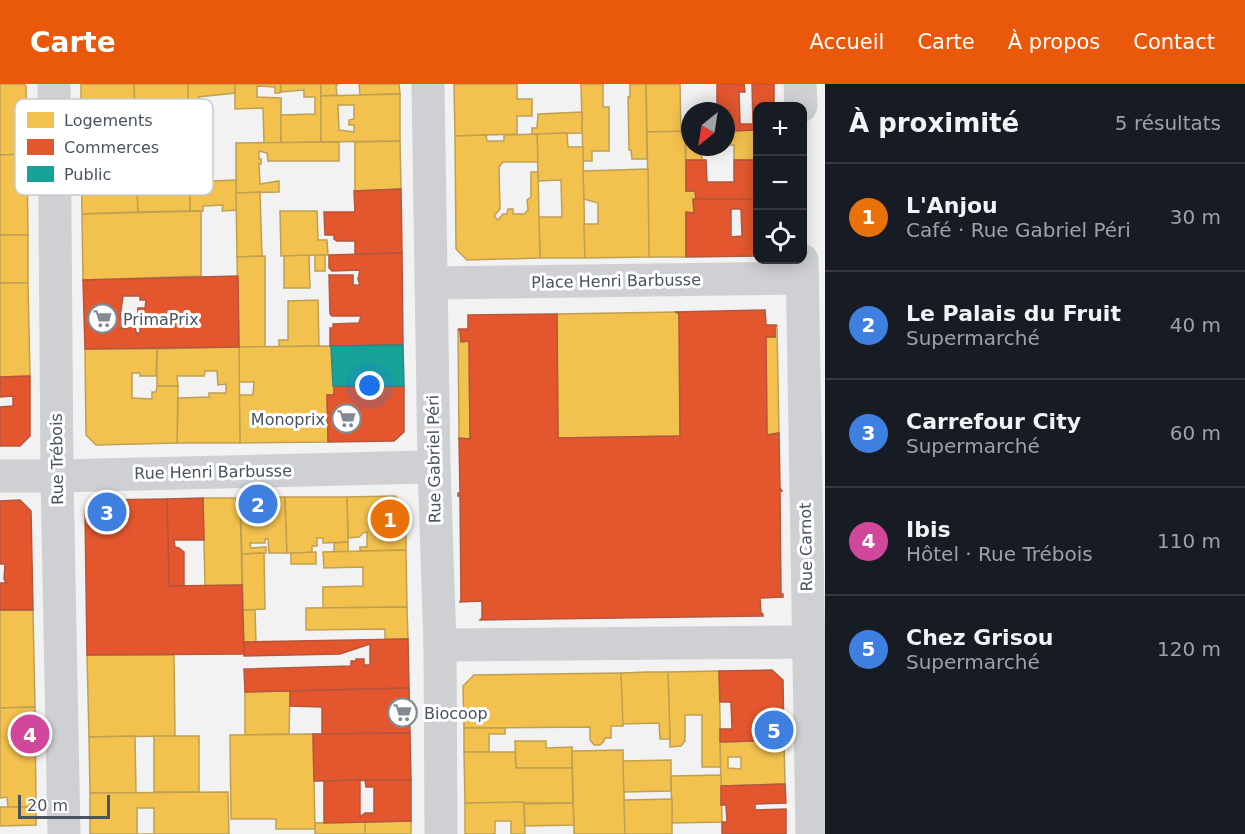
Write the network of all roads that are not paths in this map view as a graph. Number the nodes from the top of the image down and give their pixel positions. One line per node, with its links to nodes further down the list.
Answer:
1 (54, 84): 4 (street, Rue Trébois)
2 (428, 84): 8 (street, Rue Gabriel Péri)
3 (800, 84): 5 (street)
4 (54, 99)
5 (801, 102)
6 (55, 195): 12 (street, Rue Trébois)
7 (802, 269): 8 (street, Place Henri Barbusse); 9 (street, Rue Carnot)
8 (431, 283): 14 (street, Rue Gabriel Péri)
9 (815, 460): 13 (street, Rue Carnot)
10 (425, 467): 12 (street, Rue Henri Barbusse)
11 (0, 476): 12 (street, Rue Henri Barbusse)
12 (57, 476): 15 (street, Rue Trébois)
13 (808, 642): 14 (street); 17 (street, Rue Carnot)
14 (440, 645): 16 (street, Rue Gabriel Péri)
15 (64, 834)
16 (441, 834)
17 (812, 834)

